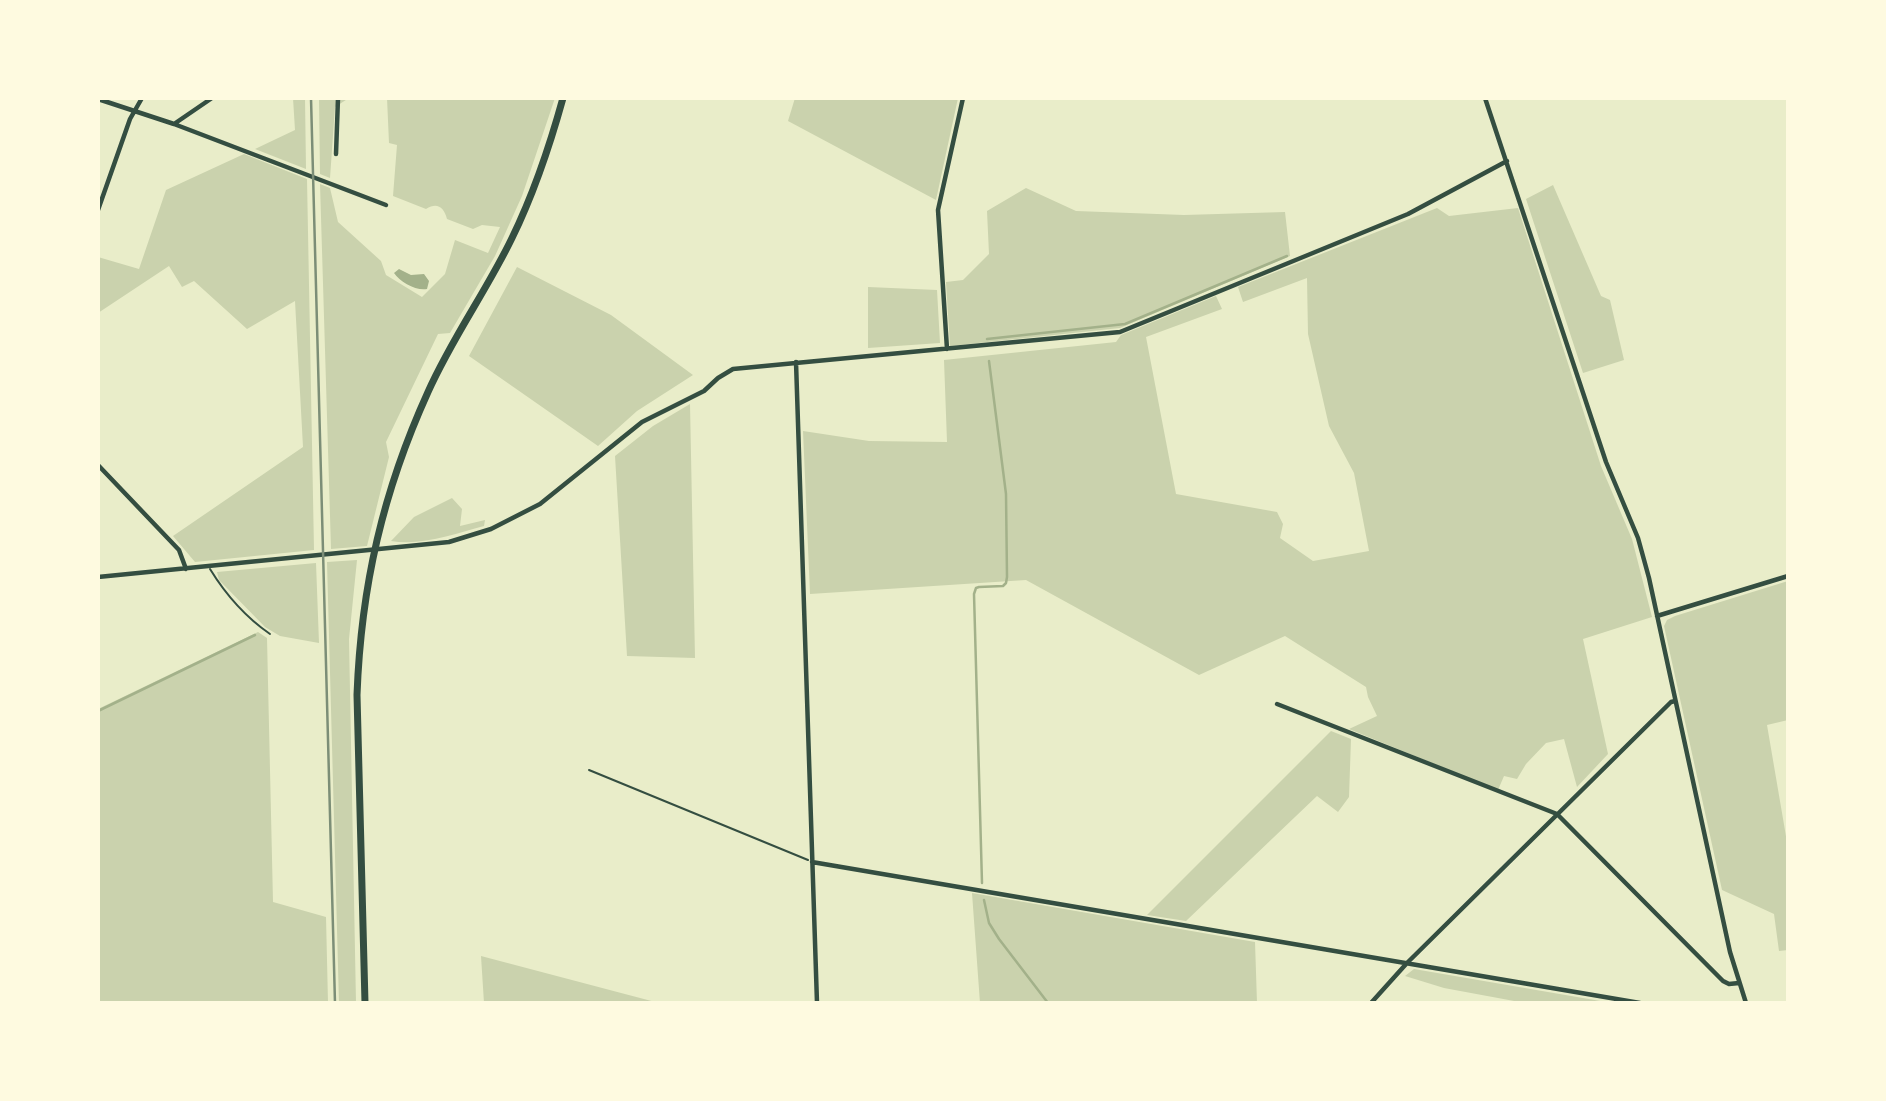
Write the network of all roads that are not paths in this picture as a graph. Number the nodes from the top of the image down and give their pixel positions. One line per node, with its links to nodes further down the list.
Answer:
1 (142, 98): 8 (street)
2 (212, 98): 9 (street)
3 (338, 98): 10 (street)
4 (563, 98): 29 (main road)
5 (963, 98): 14 (street)
6 (1485, 98): 11 (street)
7 (98, 99): 8 (street)
8 (135, 111): 9 (street); 13 (street)
9 (174, 124): 12 (street)
10 (336, 154)
11 (1507, 161): 14 (street); 21 (street)
12 (386, 205)
13 (98, 210)
14 (947, 349): 15 (street)
15 (796, 362): 17 (street); 26 (street)
16 (98, 465): 18 (street)
17 (208, 566): 18 (street); 22 (lane)
18 (186, 569): 20 (street)
19 (1788, 576): 21 (street)
20 (98, 577)
21 (1657, 616): 23 (street)
22 (270, 635)
23 (1675, 701): 25 (street); 28 (street)
24 (1277, 704): 25 (street)
25 (1557, 814): 27 (street); 28 (street)
26 (812, 862): 27 (street); 30 (street)
27 (1407, 963): 31 (street); 32 (street)
28 (1739, 983): 33 (street)
29 (365, 1003)
30 (817, 1003)
31 (1371, 1003)
32 (1640, 1003)
33 (1746, 1003)

